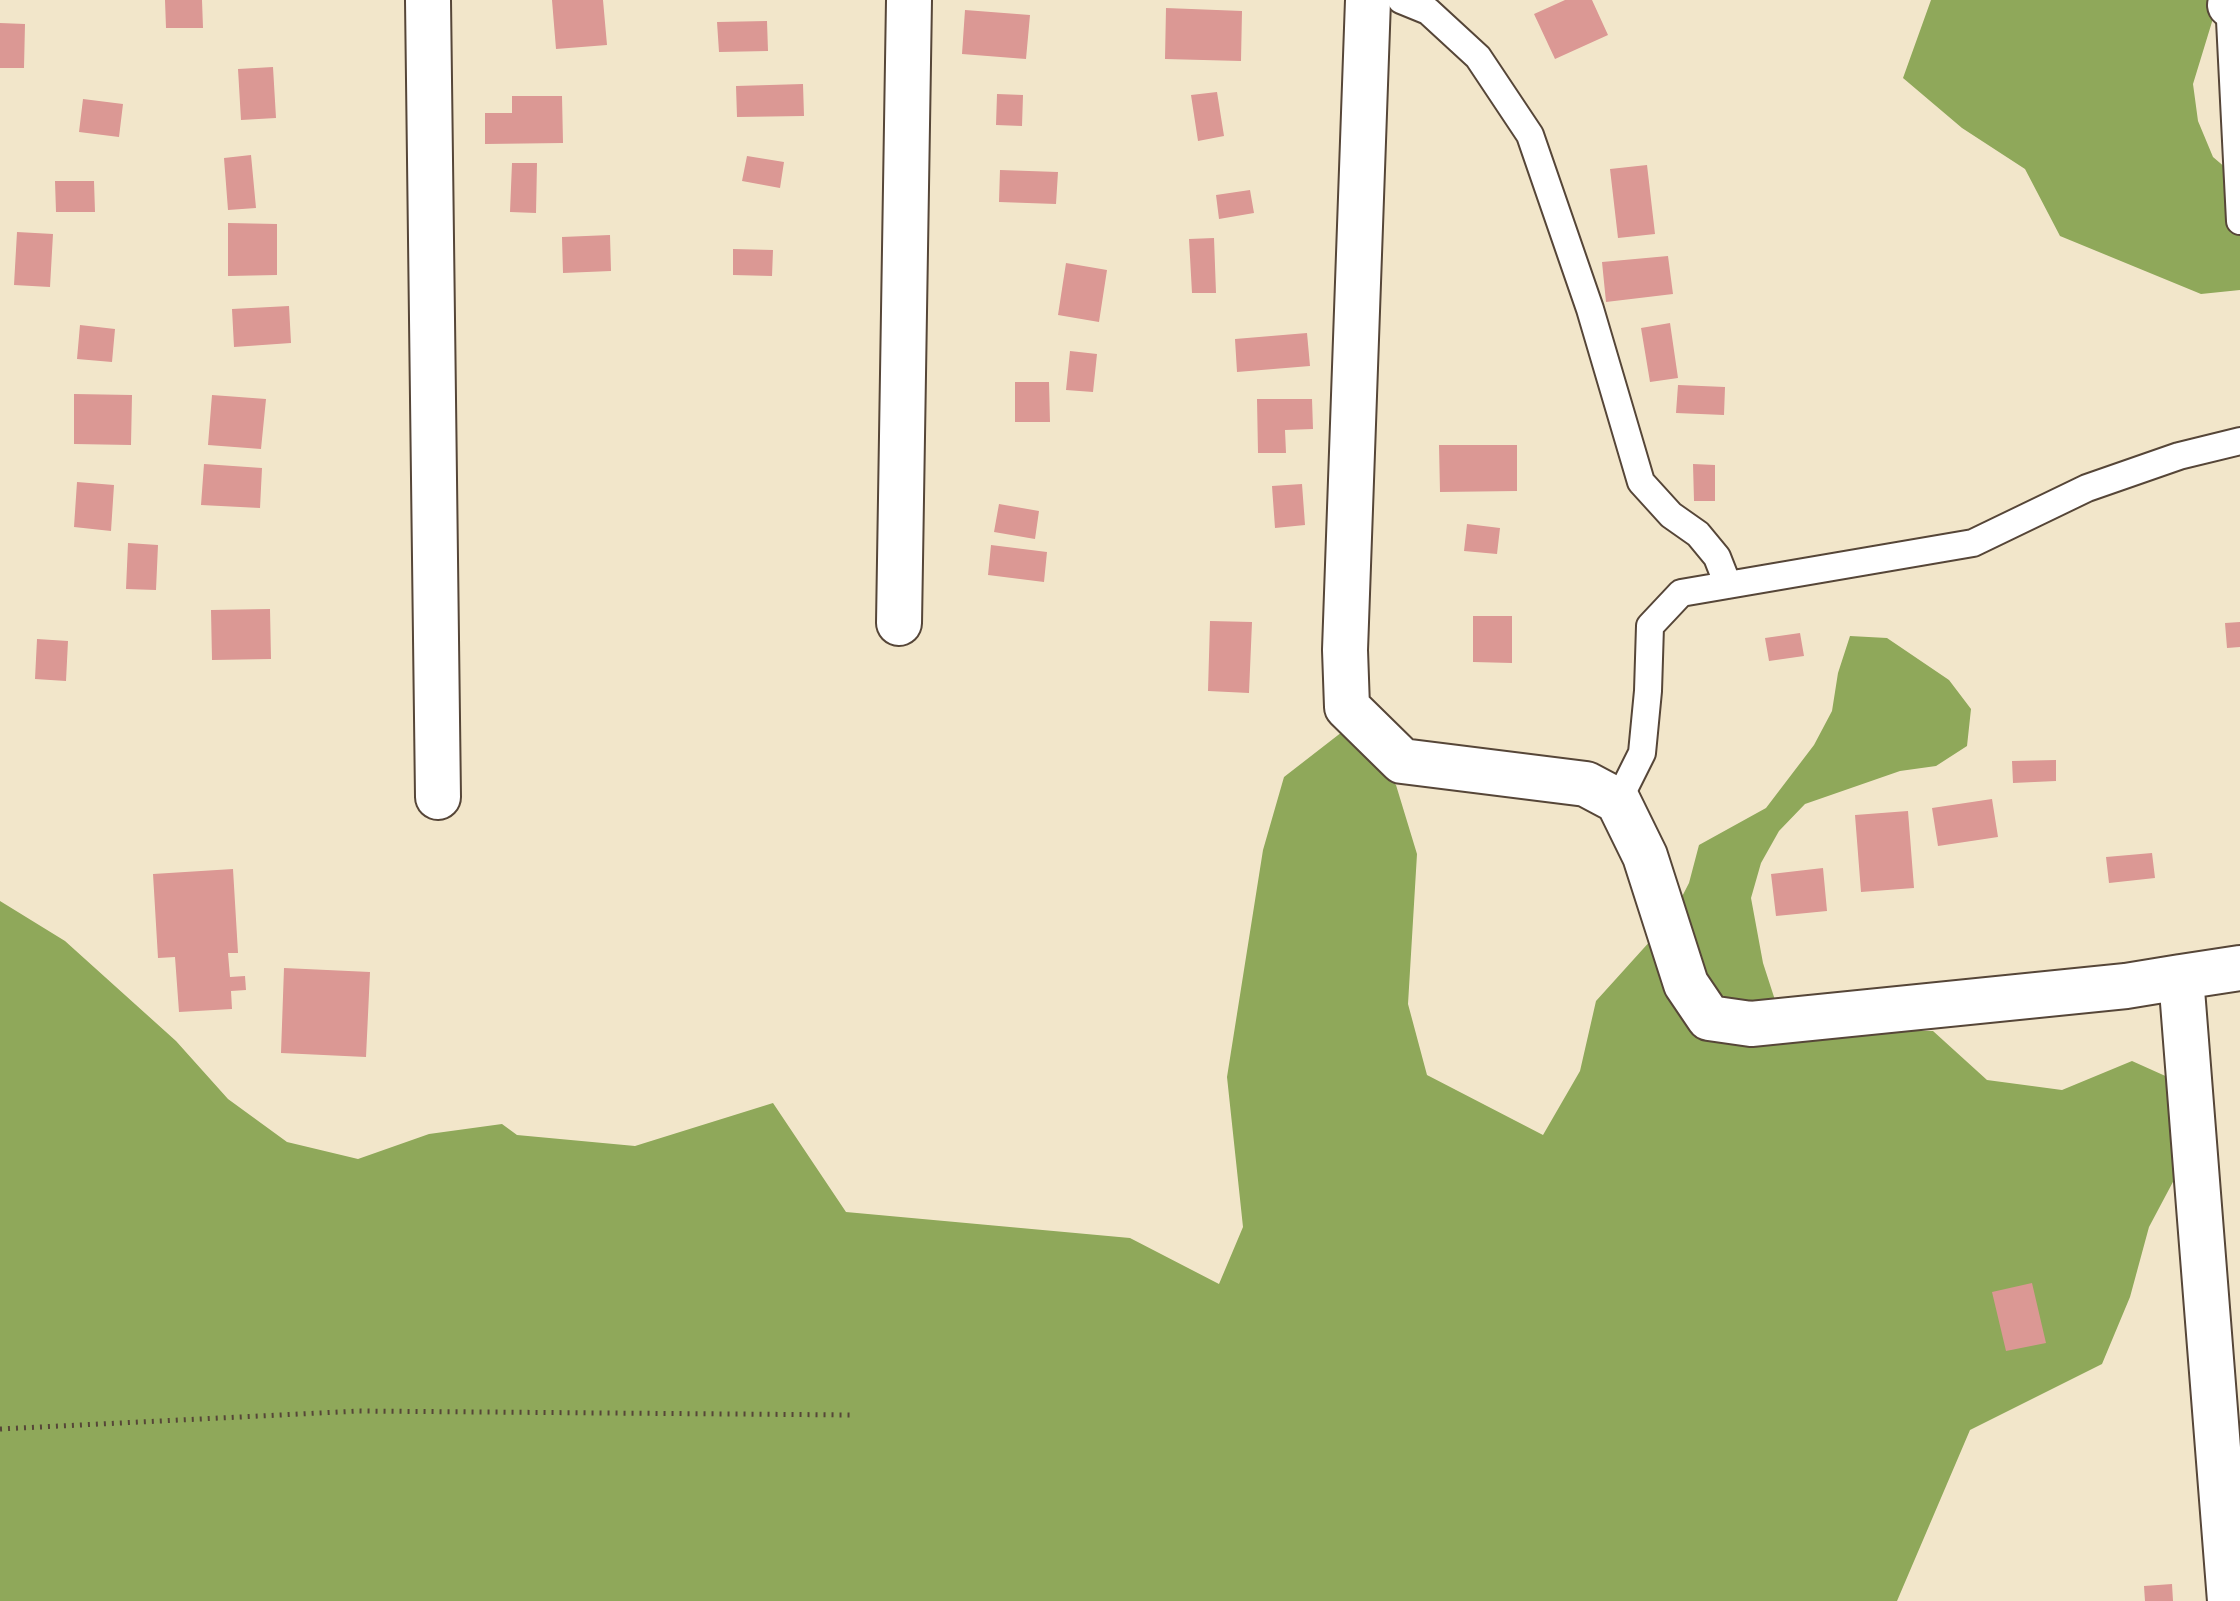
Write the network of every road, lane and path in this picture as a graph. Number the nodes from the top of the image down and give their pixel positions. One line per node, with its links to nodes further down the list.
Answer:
1 (428, 0): 10 (street)
2 (909, 0): 9 (street)
3 (1368, 0): 11 (street)
4 (1401, 0): 8 (lane)
5 (2233, 3): 6 (lane)
6 (2240, 221)
7 (2240, 441): 8 (lane)
8 (1728, 585): 11 (lane)
9 (899, 623)
10 (438, 797)
11 (1618, 801): 13 (street)
12 (2240, 968): 13 (street)
13 (2181, 977): 16 (street)
14 (855, 1415): 15 (path)
15 (0, 1429)
16 (2230, 1601)

